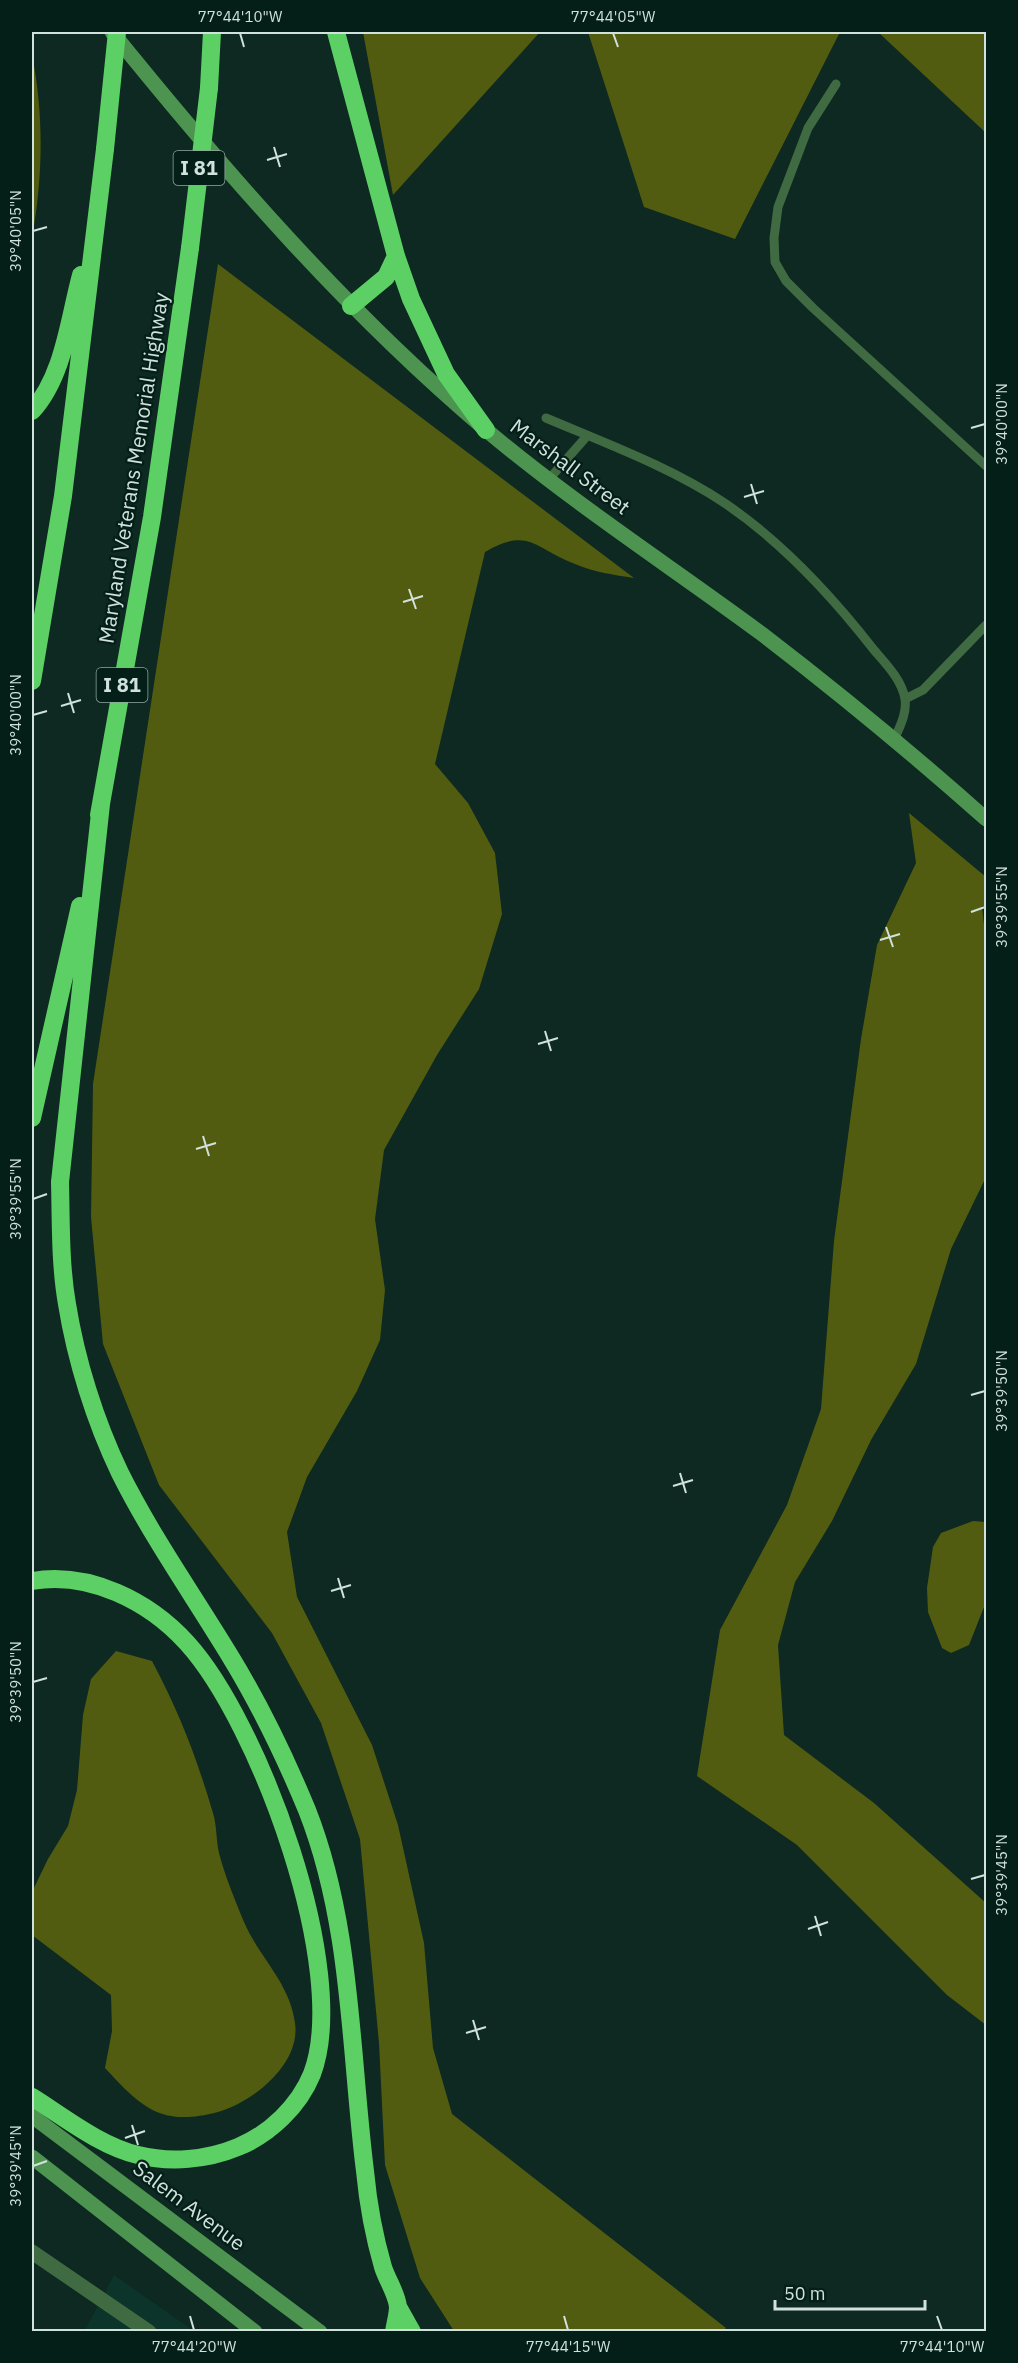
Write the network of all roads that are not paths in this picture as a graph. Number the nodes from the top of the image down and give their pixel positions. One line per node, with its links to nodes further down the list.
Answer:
1 (112, 32): 8 (main road, Marshall Street)
2 (117, 32): 6 (highway, bridge)
3 (212, 32): 19 (highway, Maryland Veterans Memorial Highway / I 81, bridge)
4 (336, 32): 7 (highway)
5 (836, 84): 13 (lane)
6 (99, 209): 9 (highway); 16 (highway)
7 (396, 256): 8 (highway); 11 (highway)
8 (351, 306): 11 (main road, Marshall Street)
9 (32, 411)
10 (546, 418): 12 (lane)
11 (486, 430): 14 (main road, Marshall Street)
12 (587, 435): 14 (lane); 17 (lane)
13 (987, 466)
14 (550, 478): 18 (main road, Marshall Street)
15 (987, 624): 17 (lane)
16 (32, 681)
17 (905, 699): 18 (lane)
18 (896, 738): 20 (main road, Marshall Street)
19 (101, 804): 21 (highway, Maryland Veterans Memorial Highway / I 81); 27 (highway)
20 (987, 819)
21 (32, 1118)
22 (32, 1581): 23 (highway)
23 (32, 2097)
24 (32, 2116): 30 (main road, Salem Avenue)
25 (32, 2157): 29 (main road)
26 (32, 2252): 28 (street)
27 (398, 2307): 31 (highway); 32 (highway)
28 (149, 2331)
29 (255, 2331)
30 (320, 2331)
31 (394, 2331)
32 (412, 2331)

